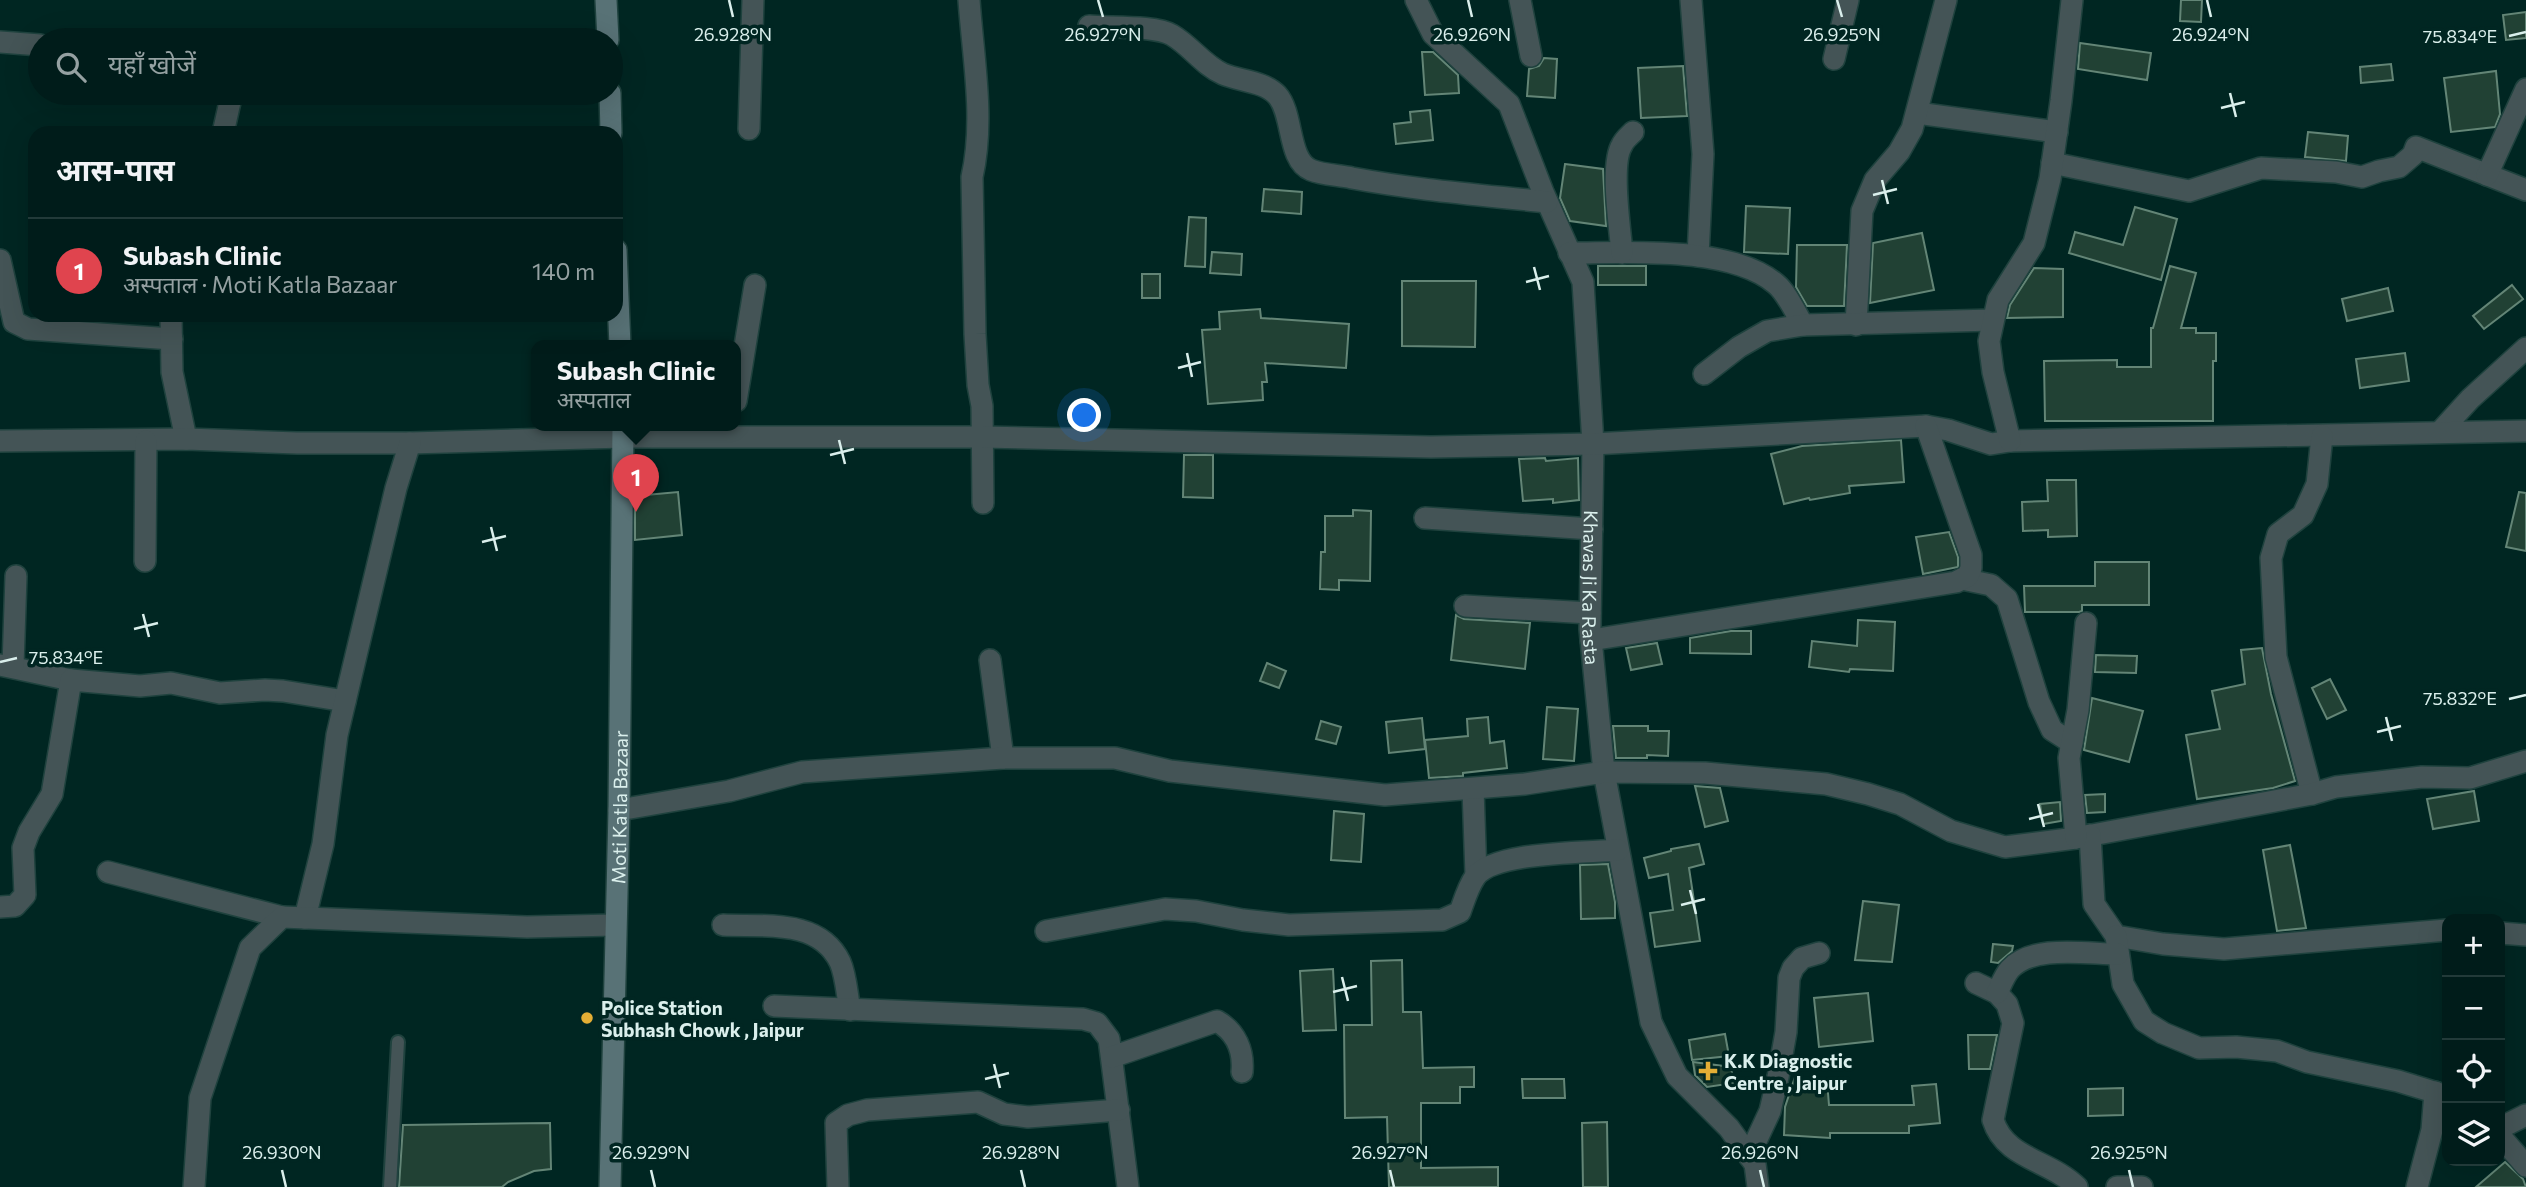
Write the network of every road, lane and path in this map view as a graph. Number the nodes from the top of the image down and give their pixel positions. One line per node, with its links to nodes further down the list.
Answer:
1 (606, 0): 11 (street)
2 (753, 0): 22 (street)
3 (969, 0): 50 (street)
4 (1416, 0): 28 (street, Khavas Ji Ka Rasta)
5 (1520, 0): 14 (street)
6 (1691, 0): 31 (street)
7 (1848, 0): 15 (street)
8 (1946, 0): 19 (street)
9 (2072, 0): 24 (street)
10 (1089, 26): 28 (street)
11 (607, 28)
12 (0, 42): 13 (street)
13 (28, 44)
14 (1531, 56)
15 (1834, 59)
16 (2526, 89): 26 (street)
17 (229, 105): 20 (street)
18 (610, 105): 21 (street)
19 (1917, 113): 24 (street); 38 (street)
20 (225, 126)
21 (611, 126)
22 (748, 129)
23 (1633, 132): 30 (street)
24 (2057, 132): 25 (street)
25 (2052, 163): 26 (street); 34 (street)
26 (2487, 175): 27 (street)
27 (2526, 190)
28 (1547, 202): 29 (street, Khavas Ji Ka Rasta)
29 (1569, 253): 30 (street); 56 (street, Khavas Ji Ka Rasta)
30 (1622, 253): 31 (street)
31 (1698, 256): 37 (street)
32 (0, 260): 39 (street)
33 (755, 285): 42 (street)
34 (1993, 320): 38 (street); 54 (street)
35 (172, 322): 39 (street)
36 (619, 322): 40 (street)
37 (1803, 325): 38 (street); 43 (street)
38 (1856, 325)
39 (172, 339): 51 (street)
40 (620, 340)
41 (2526, 348): 48 (street)
42 (741, 370)
43 (1704, 374)
44 (1926, 426): 54 (street); 56 (street); 62 (street)
45 (623, 431): 46 (street); 55 (street); 77 (street, Moti Katla Bazaar)
46 (731, 431): 50 (street)
47 (2526, 431): 48 (street)
48 (2440, 432): 49 (street)
49 (2322, 436): 54 (street); 76 (street)
50 (982, 437): 56 (street); 57 (street)
51 (186, 439): 53 (street); 55 (street)
52 (0, 441): 53 (street)
53 (146, 441): 60 (street)
54 (2010, 441)
55 (410, 443): 70 (street)
56 (1593, 444): 59 (street, Khavas Ji Ka Rasta)
57 (983, 503)
58 (1425, 518): 59 (street)
59 (1592, 529): 64 (street, Khavas Ji Ka Rasta)
60 (145, 561)
61 (16, 576): 68 (street)
62 (1962, 579): 66 (street); 71 (street)
63 (1465, 606): 64 (street)
64 (1590, 613): 66 (street, Khavas Ji Ka Rasta)
65 (2086, 624): 71 (street)
66 (1591, 640): 74 (street, Khavas Ji Ka Rasta)
67 (990, 660): 72 (street)
68 (6, 666): 69 (street)
69 (71, 680): 70 (street); 82 (street)
70 (345, 701): 84 (street)
71 (2072, 743): 78 (street)
72 (1003, 758): 75 (street); 77 (street)
73 (2526, 761): 76 (street)
74 (1604, 772): 75 (street); 78 (street); 79 (street, Khavas Ji Ka Rasta)
75 (1473, 789): 81 (street)
76 (2312, 794): 78 (street)
77 (619, 810): 85 (street, Moti Katla Bazaar)
78 (2083, 837): 91 (street)
79 (1618, 850): 81 (street); 105 (street, Khavas Ji Ka Rasta)
80 (107, 872): 83 (street)
81 (1476, 875): 88 (street)
82 (0, 907)
83 (282, 917): 84 (street); 107 (street)
84 (305, 918): 85 (street)
85 (614, 925): 109 (street, Moti Katla Bazaar)
86 (723, 925): 96 (street)
87 (2442, 930): 91 (street)
88 (1046, 931)
89 (2505, 933): 90 (street)
90 (2526, 934)
91 (2117, 945): 94 (street); 100 (street)
92 (1819, 953): 105 (street)
93 (1976, 982): 94 (street)
94 (1997, 993): 113 (street)
95 (774, 1006): 96 (street)
96 (850, 1010): 98 (street)
97 (398, 1042): 108 (lane)
98 (1112, 1057): 99 (street); 101 (street)
99 (1241, 1072)
100 (2441, 1094): 116 (street)
101 (1119, 1110): 110 (street); 111 (street)
102 (2526, 1115): 103 (street)
103 (2505, 1126)
104 (2505, 1142): 106 (street)
105 (1749, 1156): 112 (street, Khavas Ji Ka Rasta)
106 (2526, 1166)
107 (194, 1187)
108 (390, 1187)
109 (610, 1187)
110 (838, 1187)
111 (1128, 1187)
112 (1758, 1187)
113 (2077, 1187)
114 (2117, 1187): 115 (street)
115 (2143, 1187)
116 (2417, 1187)

